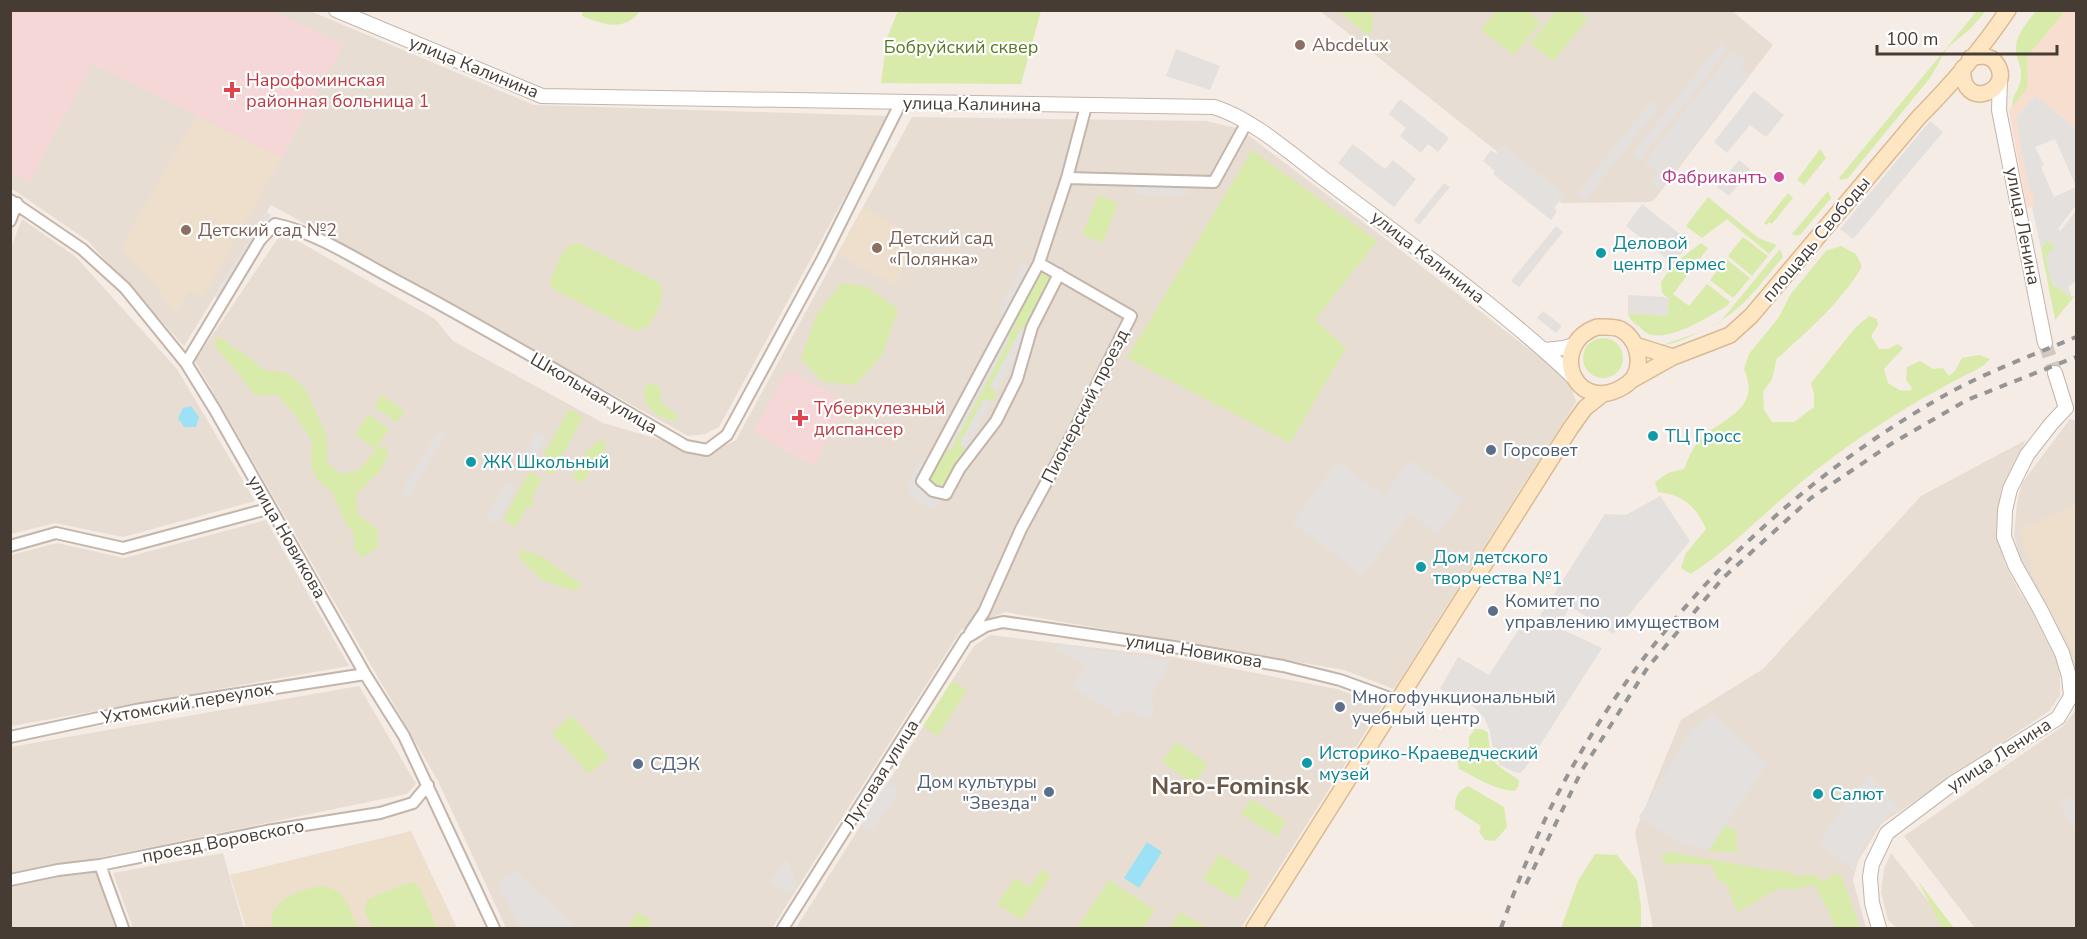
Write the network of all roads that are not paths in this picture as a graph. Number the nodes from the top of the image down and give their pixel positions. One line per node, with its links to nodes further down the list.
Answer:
1 (336, 10): 8 (street, улица Калинина)
2 (2008, 10): 3 (main road, площадь Свободы)
3 (1997, 27): 4 (main road, площадь Свободы); 5 (main road)
4 (1966, 63): 5 (main road); 6 (main road); 7 (main road, площадь Свободы)
5 (2000, 75): 6 (main road); 10 (street, улица Ленина)
6 (1975, 93): 7 (main road); 10 (street)
7 (1940, 96): 21 (main road, площадь Свободы)
8 (901, 102): 9 (street, улица Калинина); 22 (street, Школьная улица)
9 (1086, 106): 11 (street, улица Калинина); 12 (street)
10 (1999, 110): 17 (street, улица Ленина)
11 (1248, 122): 12 (street); 20 (street, улица Калинина)
12 (1066, 178): 15 (street)
13 (14, 202): 14 (street); 22 (street, улица Новикова)
14 (10, 221)
15 (1039, 263): 16 (street, Пионерский проезд); 16 (street)
16 (1059, 274): 31 (street, Пионерский проезд)
17 (2045, 343)
18 (1574, 345): 19 (main road); 20 (street); 24 (main road)
19 (1635, 345): 21 (main road); 25 (main road)
20 (1544, 350): 24 (street, улица Калинина)
21 (1673, 357): 25 (main road, площадь Свободы)
22 (186, 363): 28 (street, улица Новикова)
23 (2055, 374): 42 (street, улица Ленина)
24 (1575, 380): 26 (main road); 27 (main road)
25 (1632, 380): 26 (main road)
26 (1603, 394): 27 (main road)
27 (1585, 408): 33 (main road)
28 (271, 508): 29 (street); 32 (street, улица Новикова)
29 (10, 546)
30 (986, 626): 31 (street, Луговая улица); 33 (street, улица Новикова)
31 (966, 638): 40 (street, Луговая улица)
32 (365, 674): 34 (street, Ухтомский переулок); 35 (street, улица Новикова)
33 (1398, 701): 41 (main road)
34 (10, 737)
35 (428, 785): 36 (street, проезд Воровского); 39 (street, улица Новикова)
36 (100, 865): 37 (street, проезд Воровского); 38 (street)
37 (10, 880)
38 (123, 928)
39 (494, 928)
40 (783, 928)
41 (1254, 928)
42 (1879, 928)

